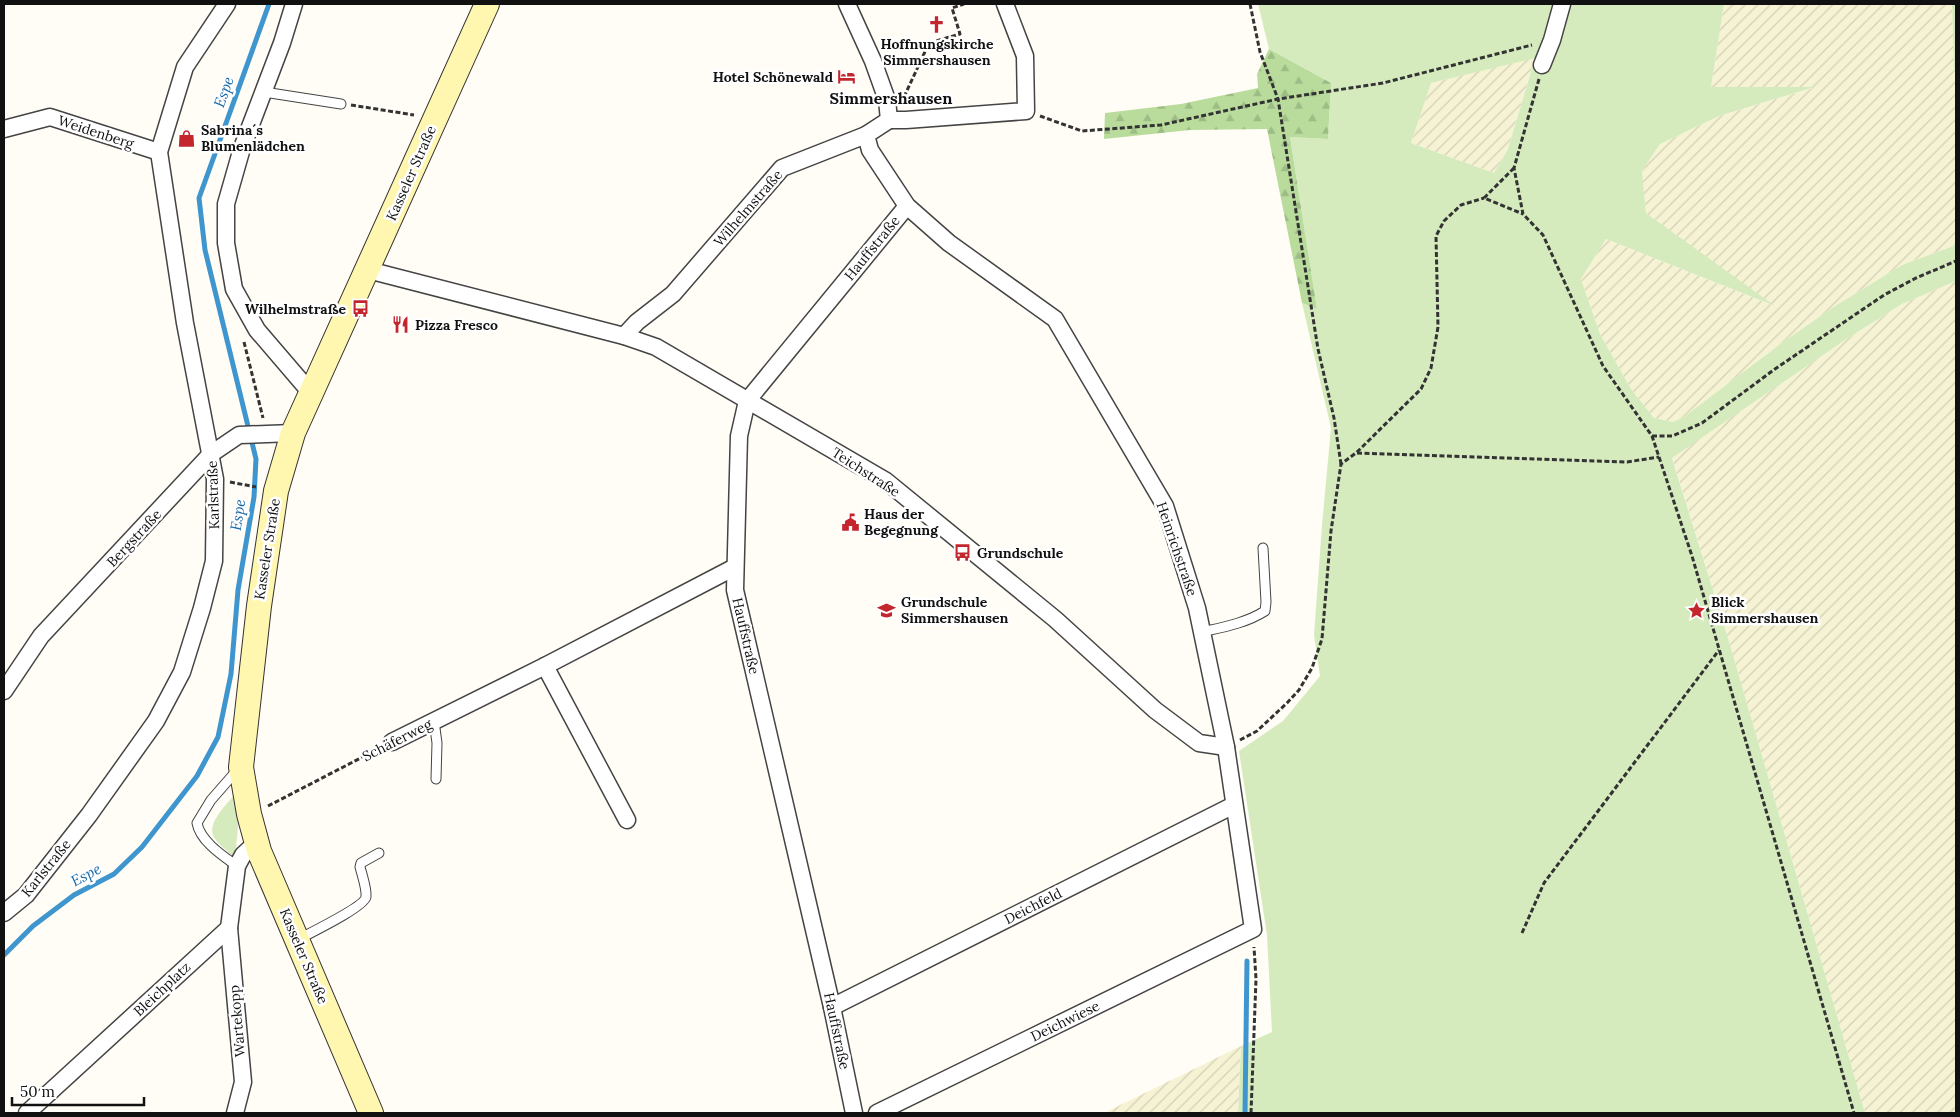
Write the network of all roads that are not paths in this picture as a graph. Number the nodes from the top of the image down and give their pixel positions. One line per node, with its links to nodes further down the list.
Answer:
1 (227, 4): 15 (street, Karlstraße)
2 (294, 4): 10 (street)
3 (487, 4): 17 (street, Kasseler Straße)
4 (847, 4): 12 (street)
5 (1005, 4): 12 (street)
6 (1562, 4): 8 (street)
7 (1571, 4): 8 (street)
8 (1552, 40): 9 (street)
9 (1542, 65)
10 (264, 92): 11 (lane); 19 (street)
11 (341, 104)
12 (894, 120): 14 (street, Wilhelmstraße)
13 (4, 129): 15 (street, Weidenberg)
14 (866, 134): 16 (street, Heinrichstraße); 18 (street, Wilhelmstraße)
15 (159, 152): 22 (street, Karlstraße)
16 (907, 206): 20 (street, Hauffstraße); 25 (street, Heinrichstraße)
17 (368, 270): 18 (street); 19 (street, Kasseler Straße)
18 (624, 336): 20 (street, Teichstraße)
19 (312, 393): 21 (street, Kasseler Straße)
20 (747, 401): 24 (street, Hauffstraße); 30 (street, Teichstraße)
21 (293, 433): 22 (street, Bergstraße); 31 (street, Kasseler Straße)
22 (211, 454): 27 (street, Bergstraße); 38 (street, Karlstraße)
23 (1263, 548): 25 (lane)
24 (735, 567): 26 (street, Schäferweg); 42 (street, Hauffstraße)
25 (1202, 632): 30 (street, Heinrichstraße)
26 (545, 666): 28 (street, Schäferweg); 34 (street)
27 (4, 691)
28 (434, 721): 29 (street, Schäferweg); 32 (lane)
29 (392, 742)
30 (1226, 747): 33 (street, Heinrichstraße)
31 (241, 766): 35 (street, Kasseler Straße); 37 (lane)
32 (436, 778)
33 (1234, 805): 40 (street, Heinrichstraße); 42 (street, Deichfeld)
34 (627, 820)
35 (256, 843): 37 (street); 41 (street, Kasseler Straße)
36 (379, 853): 41 (lane)
37 (237, 866): 39 (street)
38 (4, 913)
39 (229, 928): 43 (street, Bleichplatz); 44 (street, Wartekopp)
40 (1252, 928): 47 (street, Deichwiese)
41 (297, 940): 45 (street, Kasseler Straße)
42 (832, 1007): 46 (street, Hauffstraße)
43 (26, 1113)
44 (235, 1113)
45 (371, 1113)
46 (854, 1113)
47 (877, 1113)

